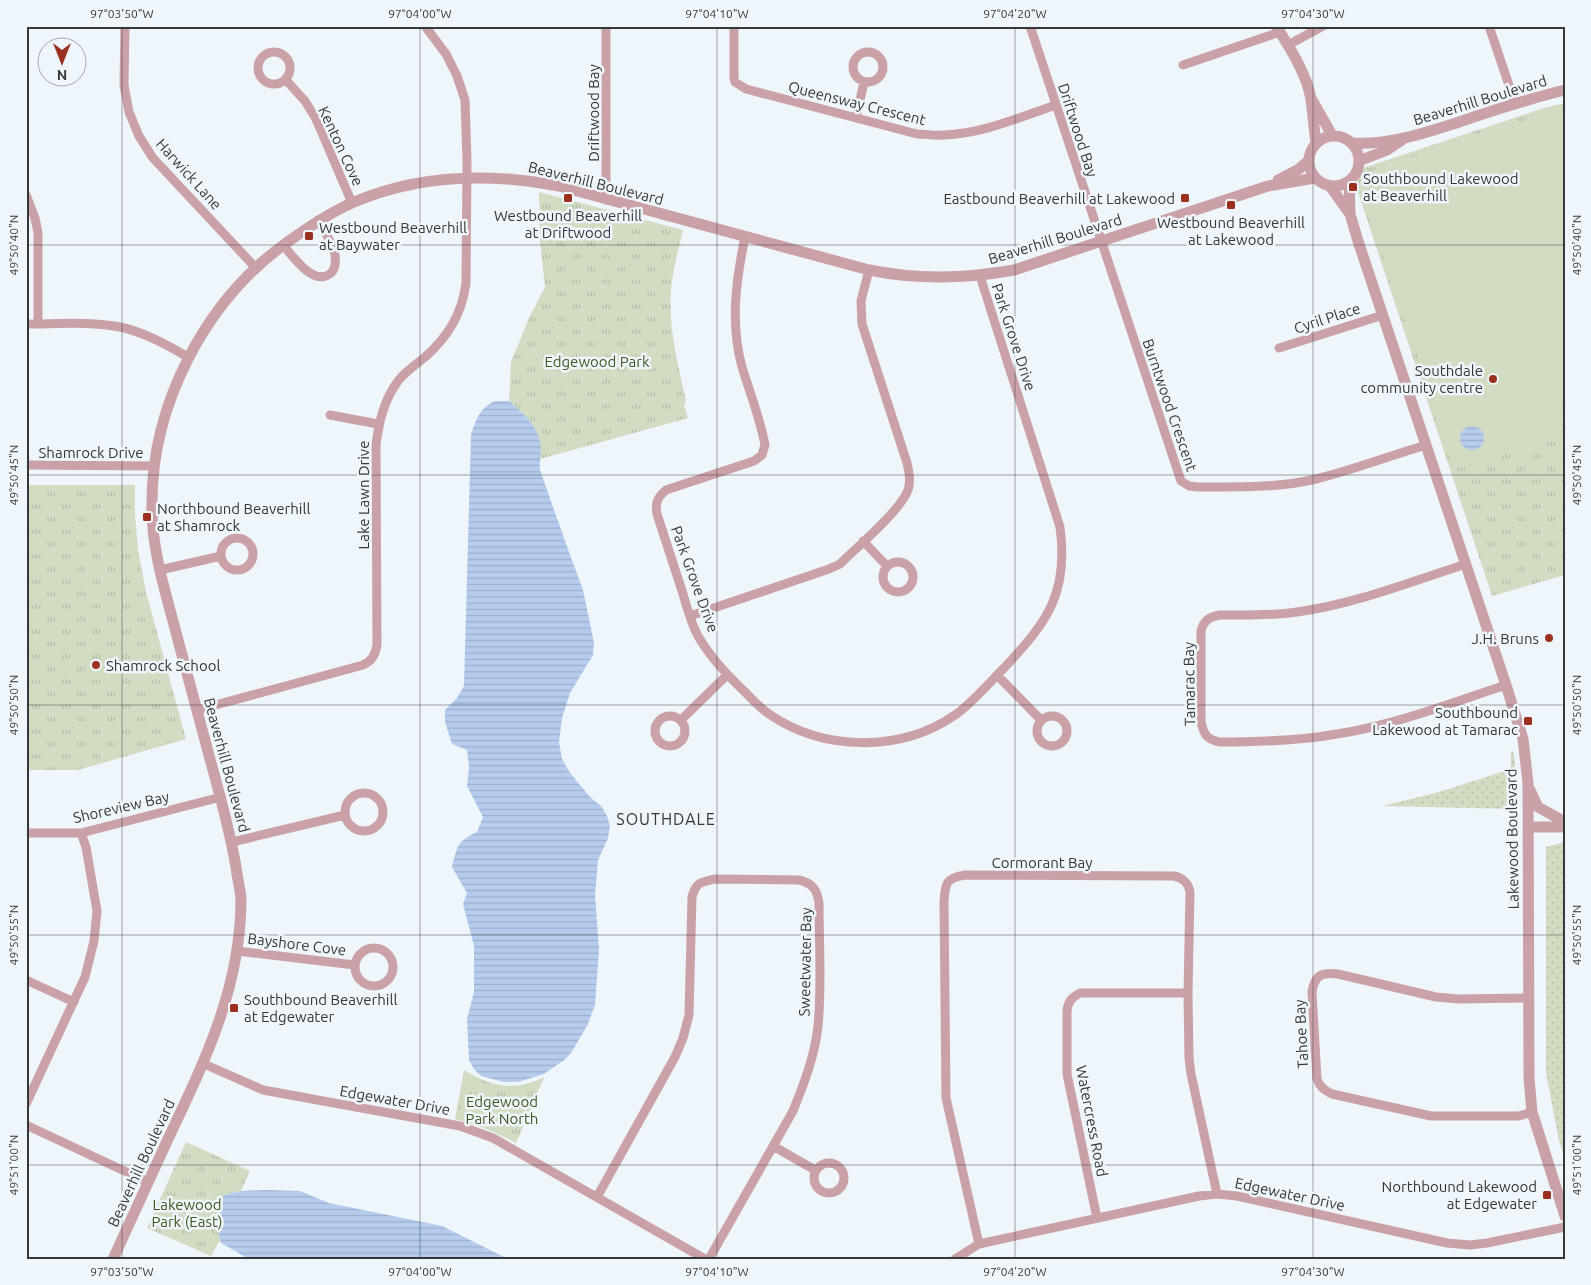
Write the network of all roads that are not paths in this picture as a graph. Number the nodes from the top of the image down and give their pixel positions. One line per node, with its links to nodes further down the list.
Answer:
1 (125, 26): 37 (street, Harwick Lane)
2 (425, 26): 24 (street, Lake Lawn Drive)
3 (606, 26): 30 (street, Driftwood Bay)
4 (734, 26): 17 (street, Queensway Crescent)
5 (1030, 26): 16 (street, Driftwood Bay)
6 (1323, 26): 9 (street)
7 (1489, 26): 15 (street)
8 (1278, 29): 9 (street); 10 (street)
9 (1288, 45): 14 (street)
10 (1183, 65)
11 (285, 79): 31 (street, Kenton Cove)
12 (864, 82): 17 (street)
13 (1565, 90): 15 (street, Beaverhill Boulevard)
14 (1311, 99): 18 (street); 20 (street)
15 (1515, 103): 19 (street, Beaverhill Boulevard)
16 (1056, 105): 17 (street, Queensway Crescent); 35 (street, Driftwood Bay)
17 (856, 118)
18 (1332, 135): 20 (street); 21 (street)
19 (1404, 139): 21 (street, Beaverhill Boulevard); 23 (street, Beaverhill Boulevard)
20 (1316, 143): 22 (street)
21 (1352, 143): 23 (street)
22 (1308, 161): 25 (street); 27 (street, Beaverhill Boulevard)
23 (1359, 162): 26 (street)
24 (467, 178): 30 (street, Beaverhill Boulevard); 31 (street, Beaverhill Boulevard); 46 (street, Lake Lawn Drive)
25 (1315, 178): 27 (street, Beaverhill Boulevard); 28 (street)
26 (1350, 181): 28 (street); 32 (street, Lakewood Boulevard)
27 (1268, 186): 35 (street, Beaverhill Boulevard)
28 (1330, 186): 32 (street, Lakewood Boulevard)
29 (26, 196): 42 (street)
30 (606, 200): 34 (street, Beaverhill Boulevard)
31 (352, 202): 33 (street, Beaverhill Boulevard)
32 (1350, 214): 40 (street, Lakewood Boulevard)
33 (318, 220): 36 (street, Beaverhill Boulevard); 36 (street)
34 (745, 237): 38 (street, Beaverhill Boulevard); 55 (street, Park Grove Drive)
35 (1100, 242): 39 (street, Beaverhill Boulevard); 47 (street, Burntwood Crescent)
36 (284, 245): 37 (street, Beaverhill Boulevard)
37 (255, 267): 44 (street, Beaverhill Boulevard)
38 (869, 270): 39 (street, Beaverhill Boulevard); 50 (street)
39 (980, 276): 57 (street, Park Grove Drive)
40 (1383, 315): 43 (street, Cyril Place); 47 (street, Lakewood Boulevard)
41 (26, 324): 42 (street)
42 (38, 324): 44 (street)
43 (1279, 348)
44 (188, 357): 49 (street, Beaverhill Boulevard)
45 (330, 415): 46 (street)
46 (378, 424): 59 (street, Lake Lawn Drive)
47 (1426, 445): 52 (street, Lakewood Boulevard)
48 (26, 465): 49 (street, Shamrock Drive)
49 (155, 466): 54 (street, Beaverhill Boulevard)
50 (863, 541): 53 (street); 55 (street)
51 (221, 556): 54 (street)
52 (1466, 564): 58 (street, Lakewood Boulevard); 58 (street, Tamarac Bay)
53 (887, 566)
54 (160, 570): 59 (street, Beaverhill Boulevard)
55 (690, 616): 56 (street, Park Grove Drive)
56 (727, 675): 57 (street, Park Grove Drive); 60 (street)
57 (996, 675): 61 (street)
58 (1506, 685): 62 (street, Lakewood Boulevard)
59 (197, 710): 63 (street, Beaverhill Boulevard)
60 (681, 720)
61 (1041, 720)
62 (1528, 783): 65 (street); 66 (street, Lakewood Boulevard)
63 (221, 797): 69 (street, Shoreview Bay); 70 (street, Beaverhill Boulevard)
64 (345, 816): 64 (street); 70 (street)
65 (1565, 822)
66 (1528, 827): 67 (street); 75 (street, Lakewood Boulevard)
67 (1565, 827)
68 (26, 833): 69 (street, Shoreview Bay)
69 (81, 833): 76 (street)
70 (232, 842): 71 (street, Beaverhill Boulevard)
71 (237, 951): 72 (street, Bayshore Cove); 77 (street, Beaverhill Boulevard)
72 (355, 965): 72 (street, Bayshore Cove)
73 (26, 980): 76 (street)
74 (1188, 993): 84 (street, Cormorant Bay); 87 (street, Watercress Road); 89 (street, Cormorant Bay)
75 (1528, 998): 79 (street, Lakewood Boulevard); 79 (street, Tahoe Bay)
76 (74, 1002): 78 (street)
77 (204, 1064): 83 (street, Beaverhill Boulevard); 85 (street, Edgewater Drive)
78 (26, 1104)
79 (1532, 1112): 86 (street, Lakewood Boulevard)
80 (26, 1125): 83 (street)
81 (774, 1146): 82 (street); 85 (street, Sweetwater Bay); 92 (street, Sweetwater Bay)
82 (815, 1170)
83 (148, 1182): 90 (street, Beaverhill Boulevard)
84 (1217, 1194): 87 (street, Edgewater Drive); 88 (street, Edgewater Drive)
85 (598, 1197): 91 (street, Edgewater Drive)
86 (1565, 1216)
87 (1097, 1218): 89 (street, Edgewater Drive)
88 (1565, 1227)
89 (979, 1244): 93 (street, Edgewater Drive)
90 (113, 1259)
91 (705, 1259)
92 (709, 1259)
93 (955, 1259)

